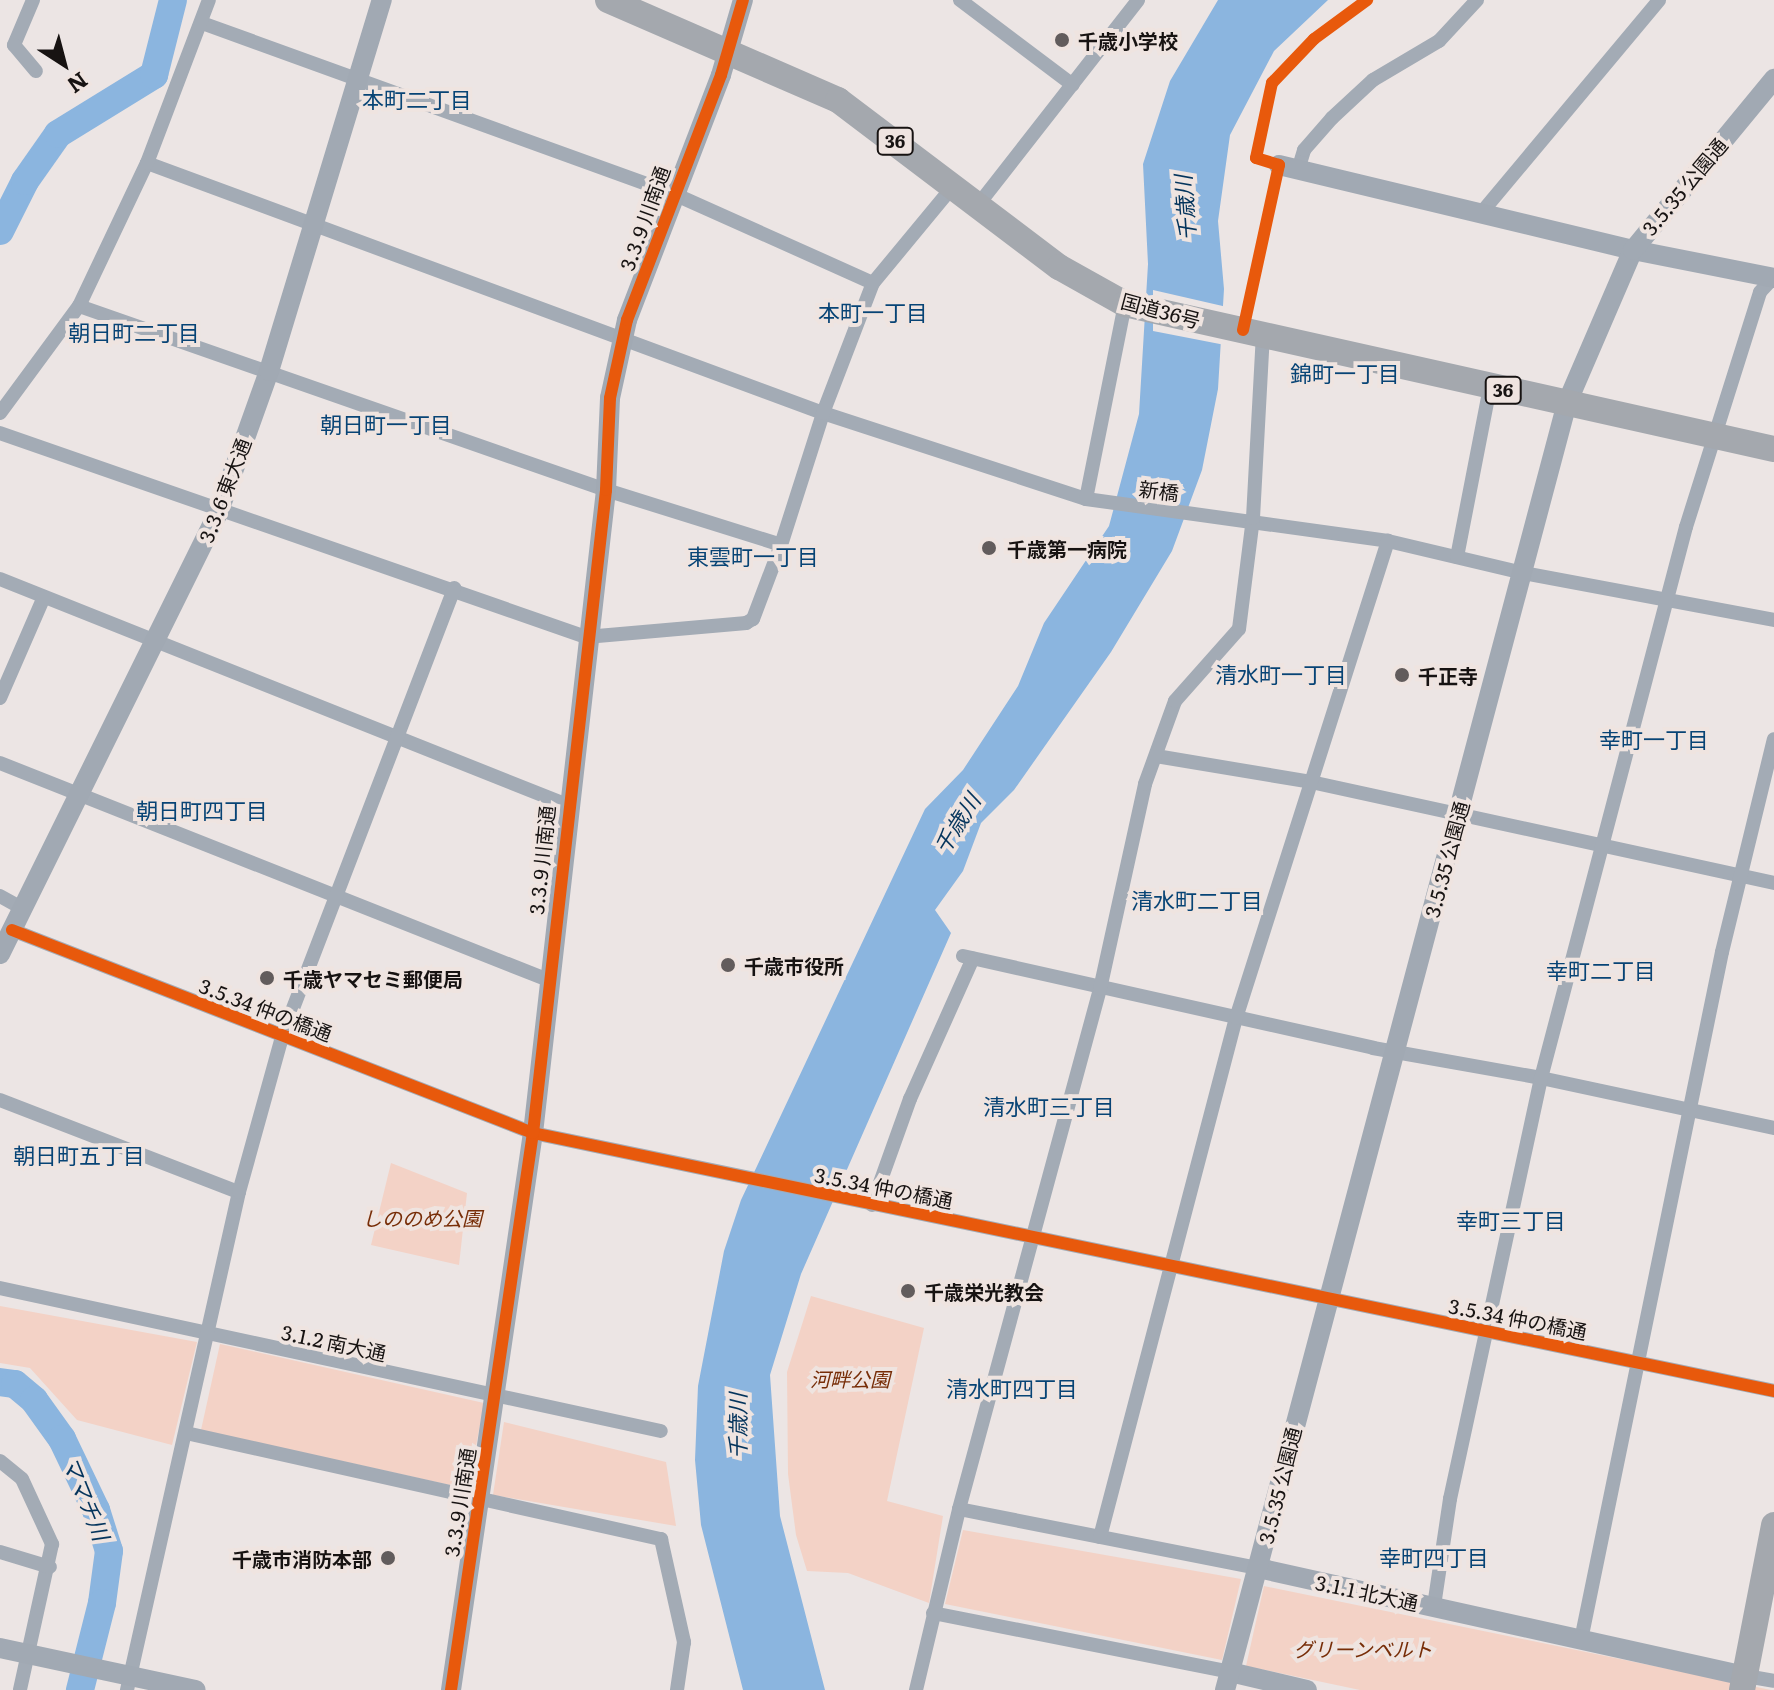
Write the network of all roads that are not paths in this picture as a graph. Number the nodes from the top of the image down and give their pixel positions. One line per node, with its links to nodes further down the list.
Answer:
1 (33, 0): 12 (street)
2 (209, 0): 10 (street)
3 (382, 0): 14 (street, 3.3.6 東大通)
4 (743, 0): 11 (street, 3.3.9 川南通)
5 (960, 0): 15 (street)
6 (1138, 0): 15 (street)
7 (1477, 0): 17 (street)
8 (1659, 0): 21 (street)
9 (610, 1): 11 (highway, 国道36号 / 36)
10 (202, 23): 14 (street); 16 (street)
11 (725, 49): 18 (highway, 国道36号 / 36); 19 (street, 3.3.9 川南通)
12 (36, 71)
13 (1774, 79): 23 (street, 3.5.35 公園通)
14 (356, 82): 19 (street); 22 (street, 3.3.6 東大通)
15 (1073, 85): 20 (street)
16 (147, 163): 22 (street, 新橋); 27 (street)
17 (1288, 167): 21 (street)
18 (954, 185): 20 (highway, 国道36号 / 36); 25 (street)
19 (674, 194): 25 (street); 29 (street, 3.3.9 川南通)
20 (978, 205): 26 (highway, 国道36号 / 36)
21 (1482, 212): 23 (street)
22 (315, 222): 29 (street, 新橋); 30 (street, 3.3.6 東大通)
23 (1633, 250): 24 (street); 32 (street, 3.5.35 公園通)
24 (1774, 277): 36 (street)
25 (873, 283): 34 (street)
26 (1125, 304): 28 (highway, 国道36号 / 36); 39 (street)
27 (79, 306): 30 (street); 33 (street)
28 (1263, 334): 31 (highway, 国道36号 / 36); 41 (street)
29 (622, 338): 34 (street, 新橋); 38 (street, 3.3.9 川南通)
30 (269, 371): 38 (street); 40 (street, 3.3.6 東大通)
31 (1490, 387): 32 (highway, 国道36号 / 36); 44 (street)
32 (1567, 403): 36 (highway, 国道36号 / 36); 45 (street, 3.5.35 公園通)
33 (0, 413)
34 (823, 413): 39 (street, 新橋); 43 (street)
35 (0, 433): 40 (street)
36 (1713, 436): 37 (highway, 国道36号 / 36); 49 (street)
37 (1774, 449)
38 (606, 490): 43 (street); 51 (street, 3.3.9 川南通)
39 (1086, 499): 41 (street, 新橋)
40 (220, 508): 47 (street); 52 (street, 3.3.6 東大通)
41 (1253, 518): 42 (street, 新橋); 56 (street)
42 (1388, 541): 44 (street, 新橋); 58 (street)
43 (781, 545): 51 (street)
44 (1457, 557): 45 (street, 新橋)
45 (1523, 573): 49 (street, 新橋); 61 (street, 3.5.35 公園通)
46 (0, 579): 48 (street)
47 (454, 588): 51 (street); 54 (street)
48 (44, 597): 52 (street); 53 (street)
49 (1667, 601): 50 (street, 新橋); 62 (street)
50 (1774, 620)
51 (586, 637): 60 (street, 3.3.9 川南通)
52 (156, 643): 54 (street); 59 (street, 3.3.6 東大通)
53 (0, 698)
54 (397, 737): 60 (street); 66 (street)
55 (1774, 739): 63 (street)
56 (1156, 756): 58 (street); 71 (street)
57 (0, 763): 59 (street)
58 (1311, 782): 61 (street); 72 (street)
59 (80, 795): 66 (street); 67 (street, 3.3.6 東大通)
60 (567, 805): 70 (street, 3.3.9 川南通)
61 (1457, 815): 62 (street); 74 (street, 3.5.35 公園通)
62 (1603, 847): 63 (street); 75 (street)
63 (1741, 876): 64 (street); 77 (street)
64 (1774, 883)
65 (0, 896): 67 (street)
66 (335, 898): 70 (street); 73 (street)
67 (23, 909): 68 (street, 3.3.6 東大通)
68 (12, 930): 69 (street, 3.3.6 東大通); 73 (street, 3.5.34 仲の橋通)
69 (0, 954)
70 (548, 980): 79 (street, 3.3.9 川南通)
71 (1100, 989): 72 (street); 81 (street); 82 (street)
72 (1236, 1018): 74 (street); 83 (street)
73 (282, 1037): 79 (street, 3.5.34 仲の橋通); 80 (street)
74 (1394, 1051): 75 (street); 85 (street, 3.5.35 公園通)
75 (1541, 1078): 77 (street); 86 (street)
76 (0, 1100): 80 (street)
77 (1693, 1111): 78 (street); 88 (street)
78 (1774, 1128)
79 (533, 1133): 81 (street, 3.5.34 仲の橋通); 90 (street, 3.3.9 川南通)
80 (239, 1192): 87 (street)
81 (872, 1205): 82 (street, 3.5.34 仲の橋通)
82 (1032, 1238): 83 (street, 3.5.34 仲の橋通); 95 (street)
83 (1174, 1267): 85 (street, 3.5.34 仲の橋通); 97 (street)
84 (0, 1288): 87 (street, 3.1.2 南大通)
85 (1326, 1301): 86 (street, 3.5.34 仲の橋通); 100 (street, 3.5.35 公園通)
86 (1485, 1332): 88 (street, 3.5.34 仲の橋通); 101 (street)
87 (206, 1335): 90 (street, 3.1.2 南大通); 92 (street)
88 (1638, 1361): 89 (street, 3.5.34 仲の橋通); 103 (street)
89 (1774, 1391)
90 (495, 1398): 91 (street, 3.1.2 南大通); 94 (street, 3.3.9 川南通)
91 (661, 1431)
92 (186, 1433): 94 (street); 108 (street)
93 (0, 1461): 99 (street)
94 (480, 1501): 112 (street, 3.3.9 川南通); 113 (street)
95 (959, 1509): 97 (street, 3.1.1 北大通); 102 (street)
96 (1774, 1525): 109 (highway)
97 (1100, 1537): 100 (street, 3.1.1 北大通)
98 (0, 1552): 99 (street)
99 (50, 1567): 105 (street)
100 (1258, 1568): 101 (street, 3.1.1 北大通); 106 (street, 3.5.35 公園通)
101 (1434, 1606): 103 (street, 3.1.1 北大通)
102 (933, 1613): 106 (street); 114 (street)
103 (1581, 1640): 109 (street, 3.1.1 北大通)
104 (0, 1648): 105 (street)
105 (28, 1654): 108 (street); 110 (street)
106 (1228, 1681): 115 (street)
107 (1774, 1681): 109 (street, 3.1.1 北大通)
108 (129, 1683): 111 (street)
109 (1744, 1683)
110 (20, 1690)
111 (196, 1690)
112 (451, 1690)
113 (677, 1690)
114 (916, 1690)
115 (1307, 1690)

